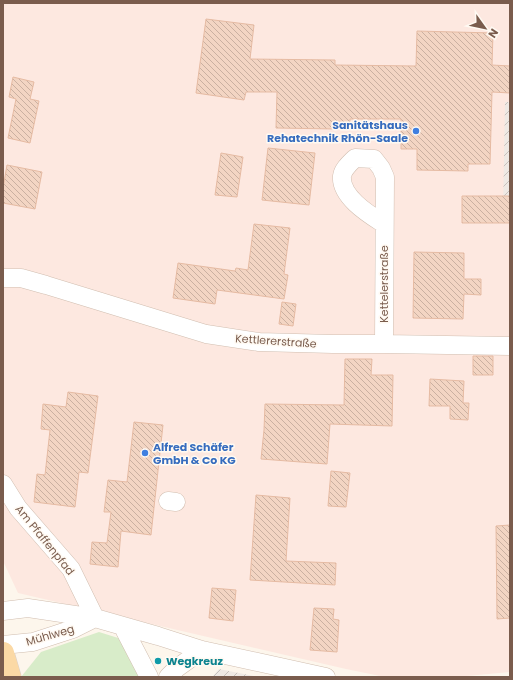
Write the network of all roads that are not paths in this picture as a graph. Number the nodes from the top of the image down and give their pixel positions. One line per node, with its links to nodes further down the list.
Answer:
1 (384, 224): 3 (street, Kettelerstraße)
2 (3, 278): 3 (street, Kettlererstraße)
3 (384, 344): 4 (street, Kettlererstraße)
4 (510, 346)
5 (3, 484): 7 (street, Am Pfaffenpfad)
6 (3, 611): 7 (street, Mühlweg)
7 (95, 618): 8 (street, Mühlweg); 9 (street, Mühlweg)
8 (123, 627): 10 (street, Mühlweg); 13 (street)
9 (3, 645)
10 (202, 650): 14 (street); 15 (street, Mühlweg)
11 (3, 653): 12 (main road)
12 (10, 677)
13 (149, 677)
14 (168, 677)
15 (326, 677)

